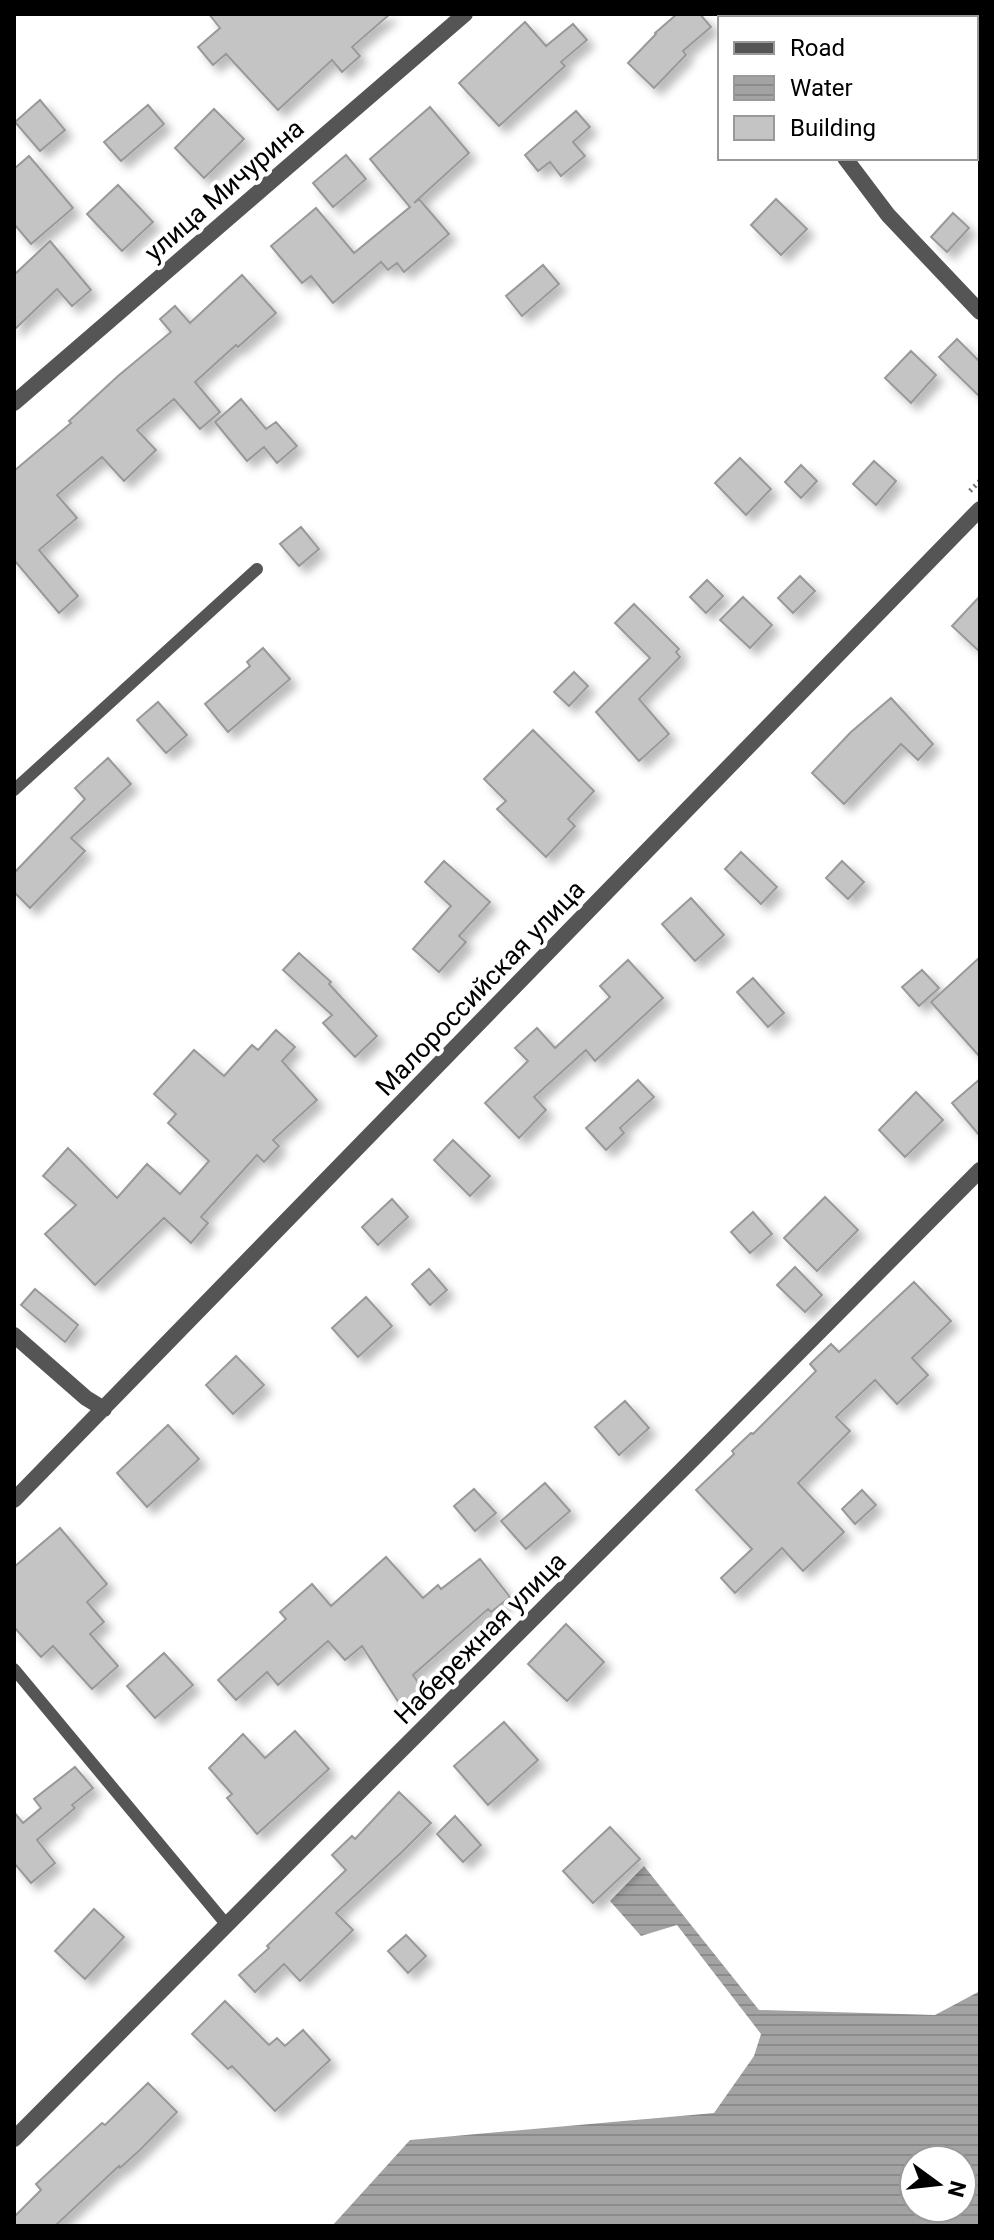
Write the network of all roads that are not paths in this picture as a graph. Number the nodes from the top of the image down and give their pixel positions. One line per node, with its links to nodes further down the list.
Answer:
1 (465, 14): 4 (street, улица Мичурина)
2 (847, 160): 3 (street)
3 (980, 312)
4 (14, 403)
5 (980, 509): 10 (street, Малороссийская улица)
6 (257, 569): 7 (lane)
7 (14, 790)
8 (980, 1170): 13 (street, Набережная улица)
9 (14, 1335): 10 (street)
10 (104, 1409): 11 (street, Малороссийская улица)
11 (14, 1500)
12 (14, 1669): 13 (lane)
13 (226, 1924): 14 (street, Набережная улица)
14 (14, 2139)

